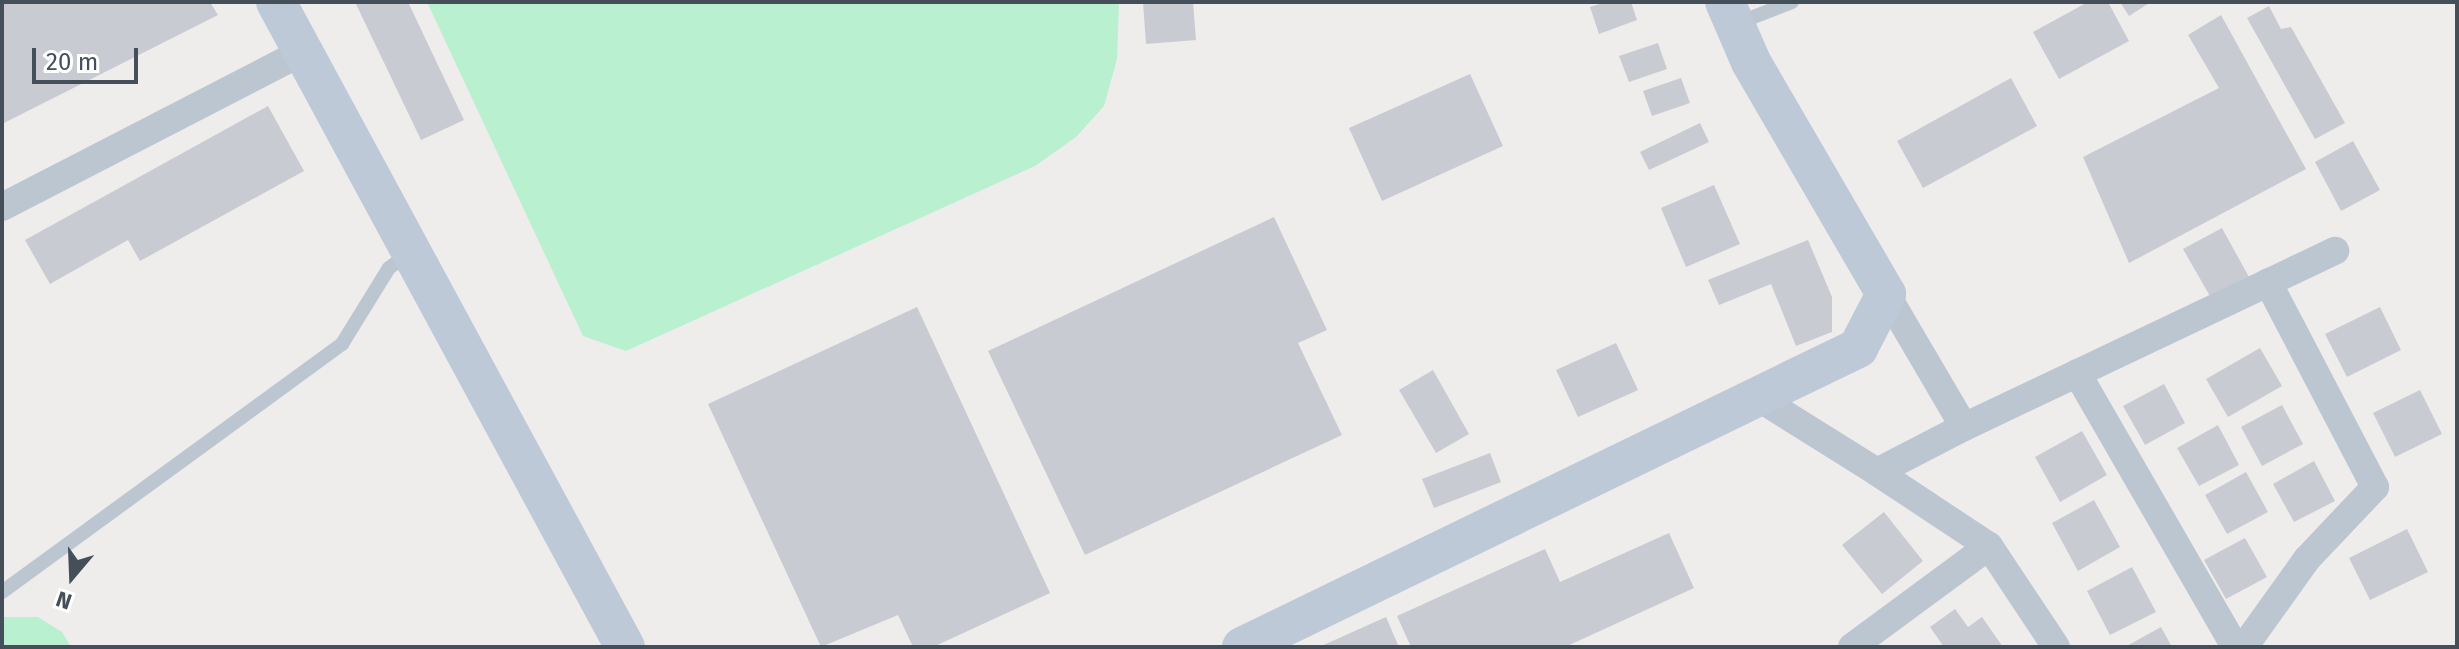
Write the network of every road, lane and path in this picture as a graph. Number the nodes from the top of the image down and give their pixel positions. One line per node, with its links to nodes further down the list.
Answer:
1 (276, 2): 4 (street)
2 (1792, 2): 3 (lane)
3 (1729, 14): 9 (street)
4 (302, 52): 5 (street); 7 (street)
5 (2, 207)
6 (2335, 251): 8 (street)
7 (411, 252): 15 (lane); 16 (street)
8 (2268, 282): 10 (street); 21 (street)
9 (1886, 294): 11 (street); 12 (street)
10 (2077, 373): 12 (street); 20 (street)
11 (1754, 395): 13 (street); 17 (street)
12 (1964, 427): 13 (street)
13 (1877, 472): 14 (street)
14 (1989, 546): 18 (street); 19 (street)
15 (2, 592)
16 (625, 647)
17 (1242, 647)
18 (1852, 647)
19 (2056, 647)
20 (2235, 647)
21 (2244, 647)

